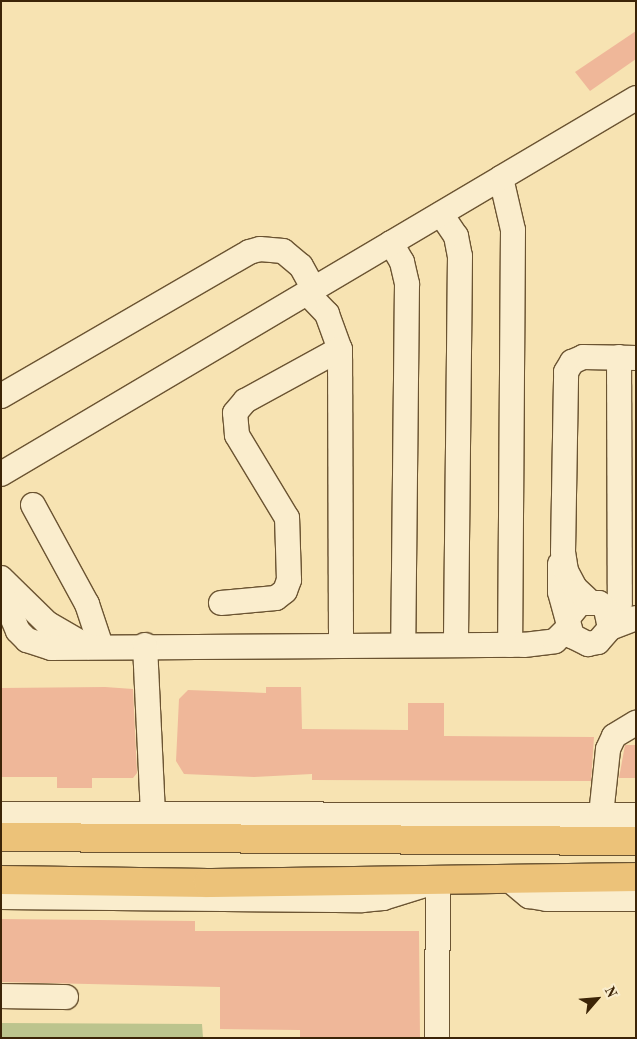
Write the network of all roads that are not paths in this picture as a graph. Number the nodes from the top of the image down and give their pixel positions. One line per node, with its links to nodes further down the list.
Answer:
1 (636, 98): 2 (street)
2 (501, 178): 3 (street); 22 (street)
3 (441, 214): 4 (street); 21 (street)
4 (391, 243): 5 (street); 18 (street)
5 (310, 291): 6 (street); 8 (street); 9 (street)
6 (340, 349): 14 (street); 17 (street)
7 (628, 358): 11 (street); 15 (street)
8 (1, 396)
9 (1, 474)
10 (33, 505): 23 (street)
11 (563, 552): 15 (street); 16 (street)
12 (1, 578): 23 (street)
13 (1, 591): 23 (street)
14 (221, 604)
15 (616, 610): 16 (street); 19 (street)
16 (568, 623): 19 (street); 22 (street)
17 (342, 644): 18 (street); 20 (street)
18 (403, 644): 21 (street)
19 (588, 644): 22 (street)
20 (145, 645): 23 (street); 28 (street)
21 (456, 645): 22 (street)
22 (517, 645)
23 (95, 646)
24 (636, 723): 26 (street)
25 (1, 814): 28 (street)
26 (601, 815): 27 (street); 28 (street)
27 (636, 815)
28 (153, 816)
29 (1, 837): 30 (highway)
30 (636, 841)
31 (636, 876): 32 (highway)
32 (506, 877): 34 (highway); 36 (street)
33 (1, 880): 34 (highway)
34 (438, 881): 35 (street); 39 (street)
35 (1, 898)
36 (636, 899)
37 (1, 996): 38 (street)
38 (66, 997)
39 (438, 1038)

